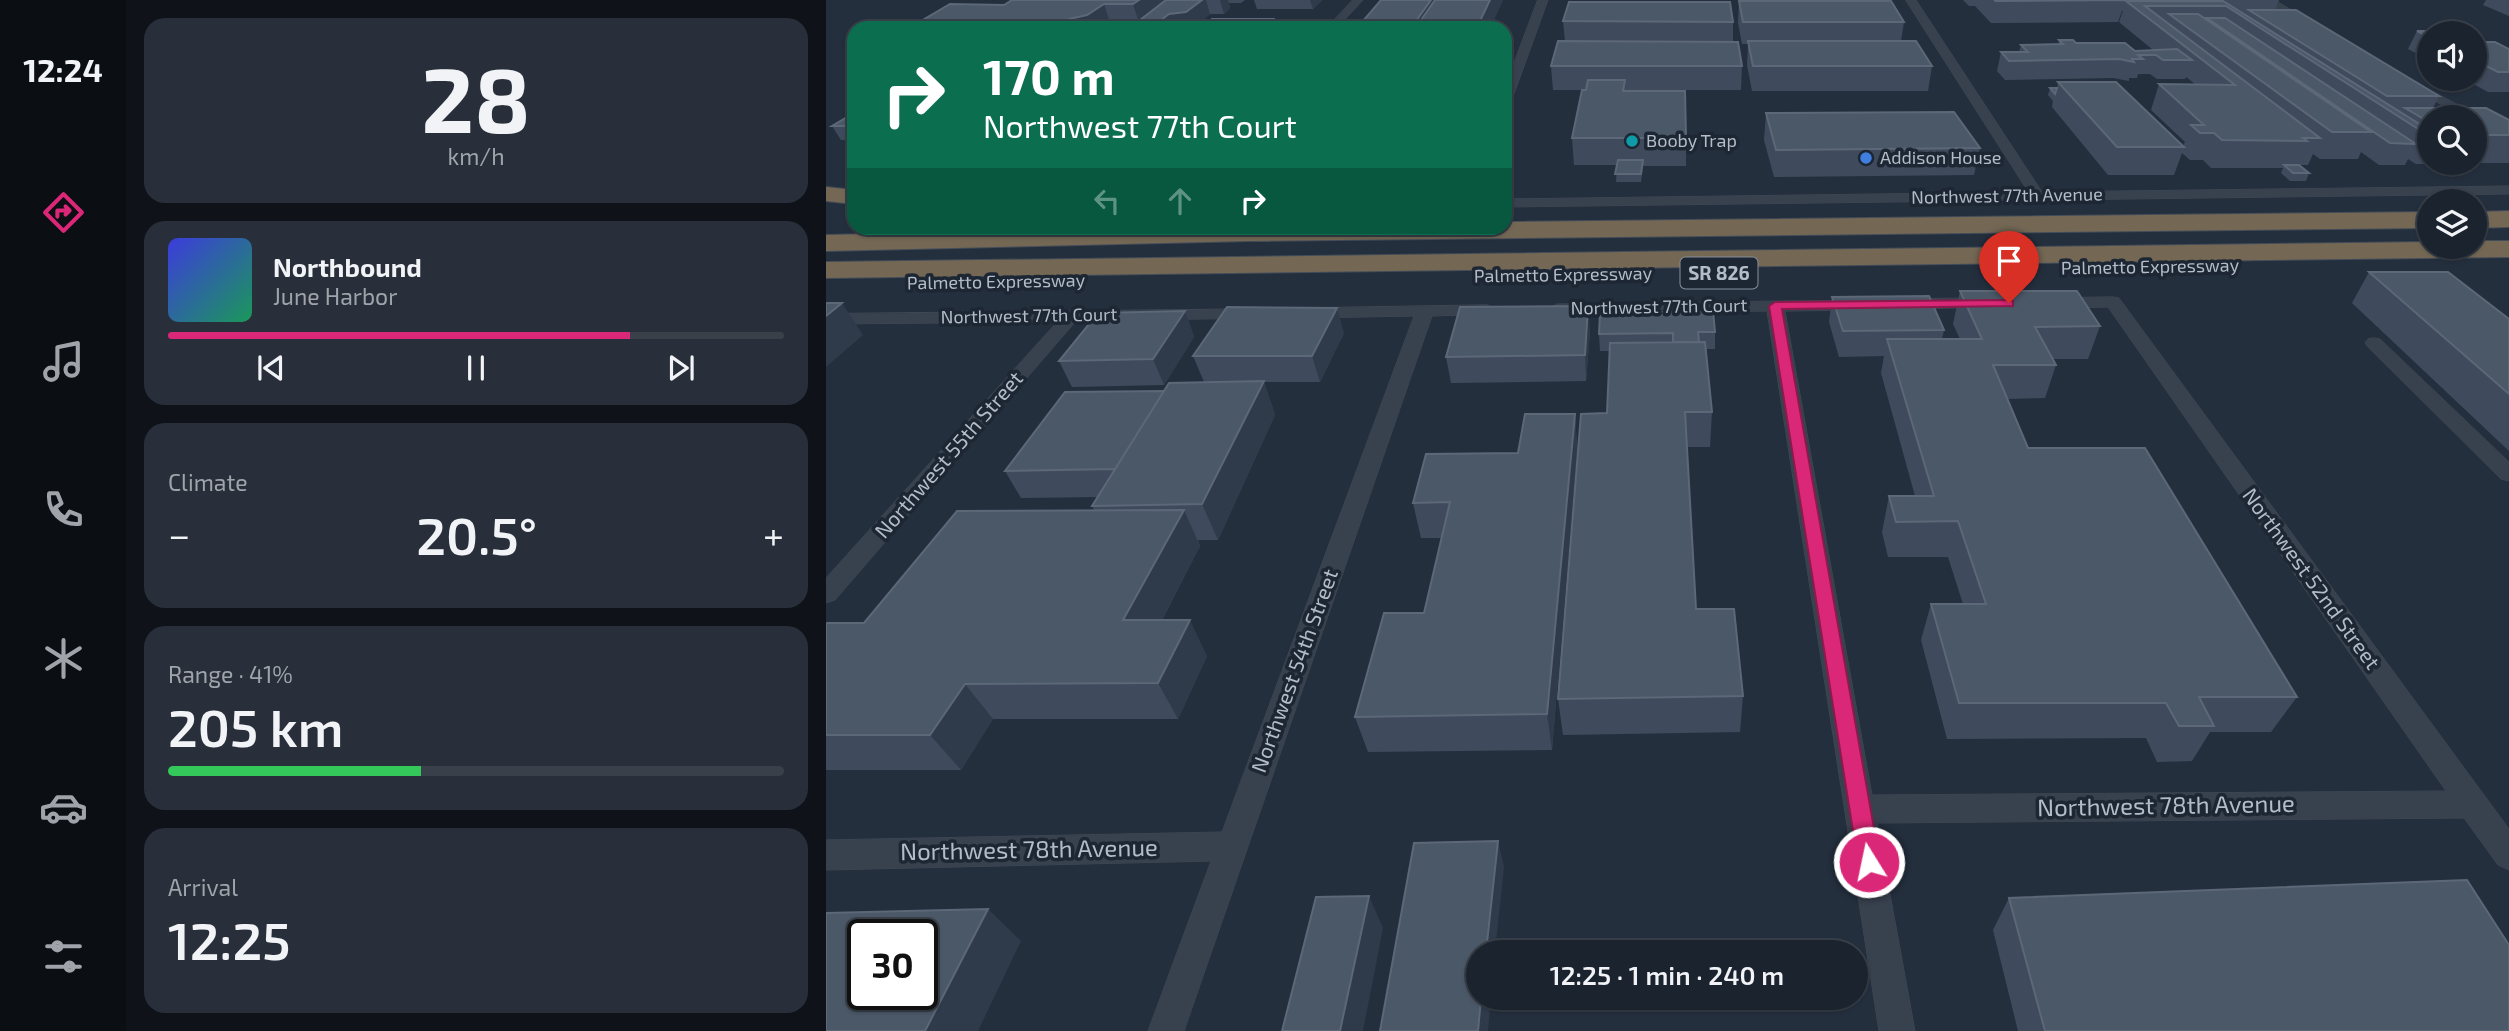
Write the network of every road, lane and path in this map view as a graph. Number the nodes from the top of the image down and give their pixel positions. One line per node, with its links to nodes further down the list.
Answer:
1 (1358, 0): 5 (street)
2 (1543, 0): 7 (street)
3 (1911, 0): 15 (street)
4 (2268, 0): 6 (street)
5 (1338, 21)
6 (2318, 29)
7 (1522, 55): 8 (street); 10 (street)
8 (1512, 56)
9 (2399, 76): 11 (street)
10 (1512, 83)
11 (2449, 105)
12 (2509, 190): 15 (street, Northwest 77th Avenue)
13 (826, 194): 14 (highway)
14 (847, 196)
15 (2038, 196): 16 (street, Northwest 77th Avenue)
16 (1512, 203)
17 (2509, 219): 19 (highway)
18 (2417, 220): 20 (highway, SR 826)
19 (2487, 220)
20 (1512, 230)
21 (2487, 231): 22 (highway)
22 (2509, 231)
23 (2417, 232): 27 (highway)
24 (1164, 235): 25 (highway, SR 826)
25 (826, 243)
26 (2509, 248): 29 (highway)
27 (826, 253)
28 (2509, 262): 31 (highway, Palmetto Expressway / SR 826)
29 (826, 270)
30 (826, 283): 31 (highway, Palmetto Expressway / SR 826)
31 (928, 283): 32 (highway)
32 (826, 295)
33 (2005, 303): 35 (street, Northwest 77th Court)
34 (2032, 303): 44 (street, Northwest 52nd Street)
35 (1775, 306): 36 (street, Northwest 77th Court); 45 (street)
36 (1537, 309)
37 (1509, 310): 38 (street, Northwest 77th Court)
38 (1425, 311): 39 (street, Northwest 77th Court); 46 (street, Northwest 54th Street)
39 (1071, 316): 40 (street, Northwest 77th Court); 43 (street, Northwest 55th Street)
40 (826, 318)
41 (2374, 343): 42 (street)
42 (2509, 474)
43 (826, 594)
44 (2472, 804): 45 (street, Northwest 78th Avenue); 48 (street, Northwest 52nd Street)
45 (1860, 809): 50 (street)
46 (1233, 845): 47 (street, Northwest 78th Avenue); 49 (street, Northwest 54th Street)
47 (826, 855)
48 (2509, 855)
49 (1166, 1031)
50 (1897, 1031)

